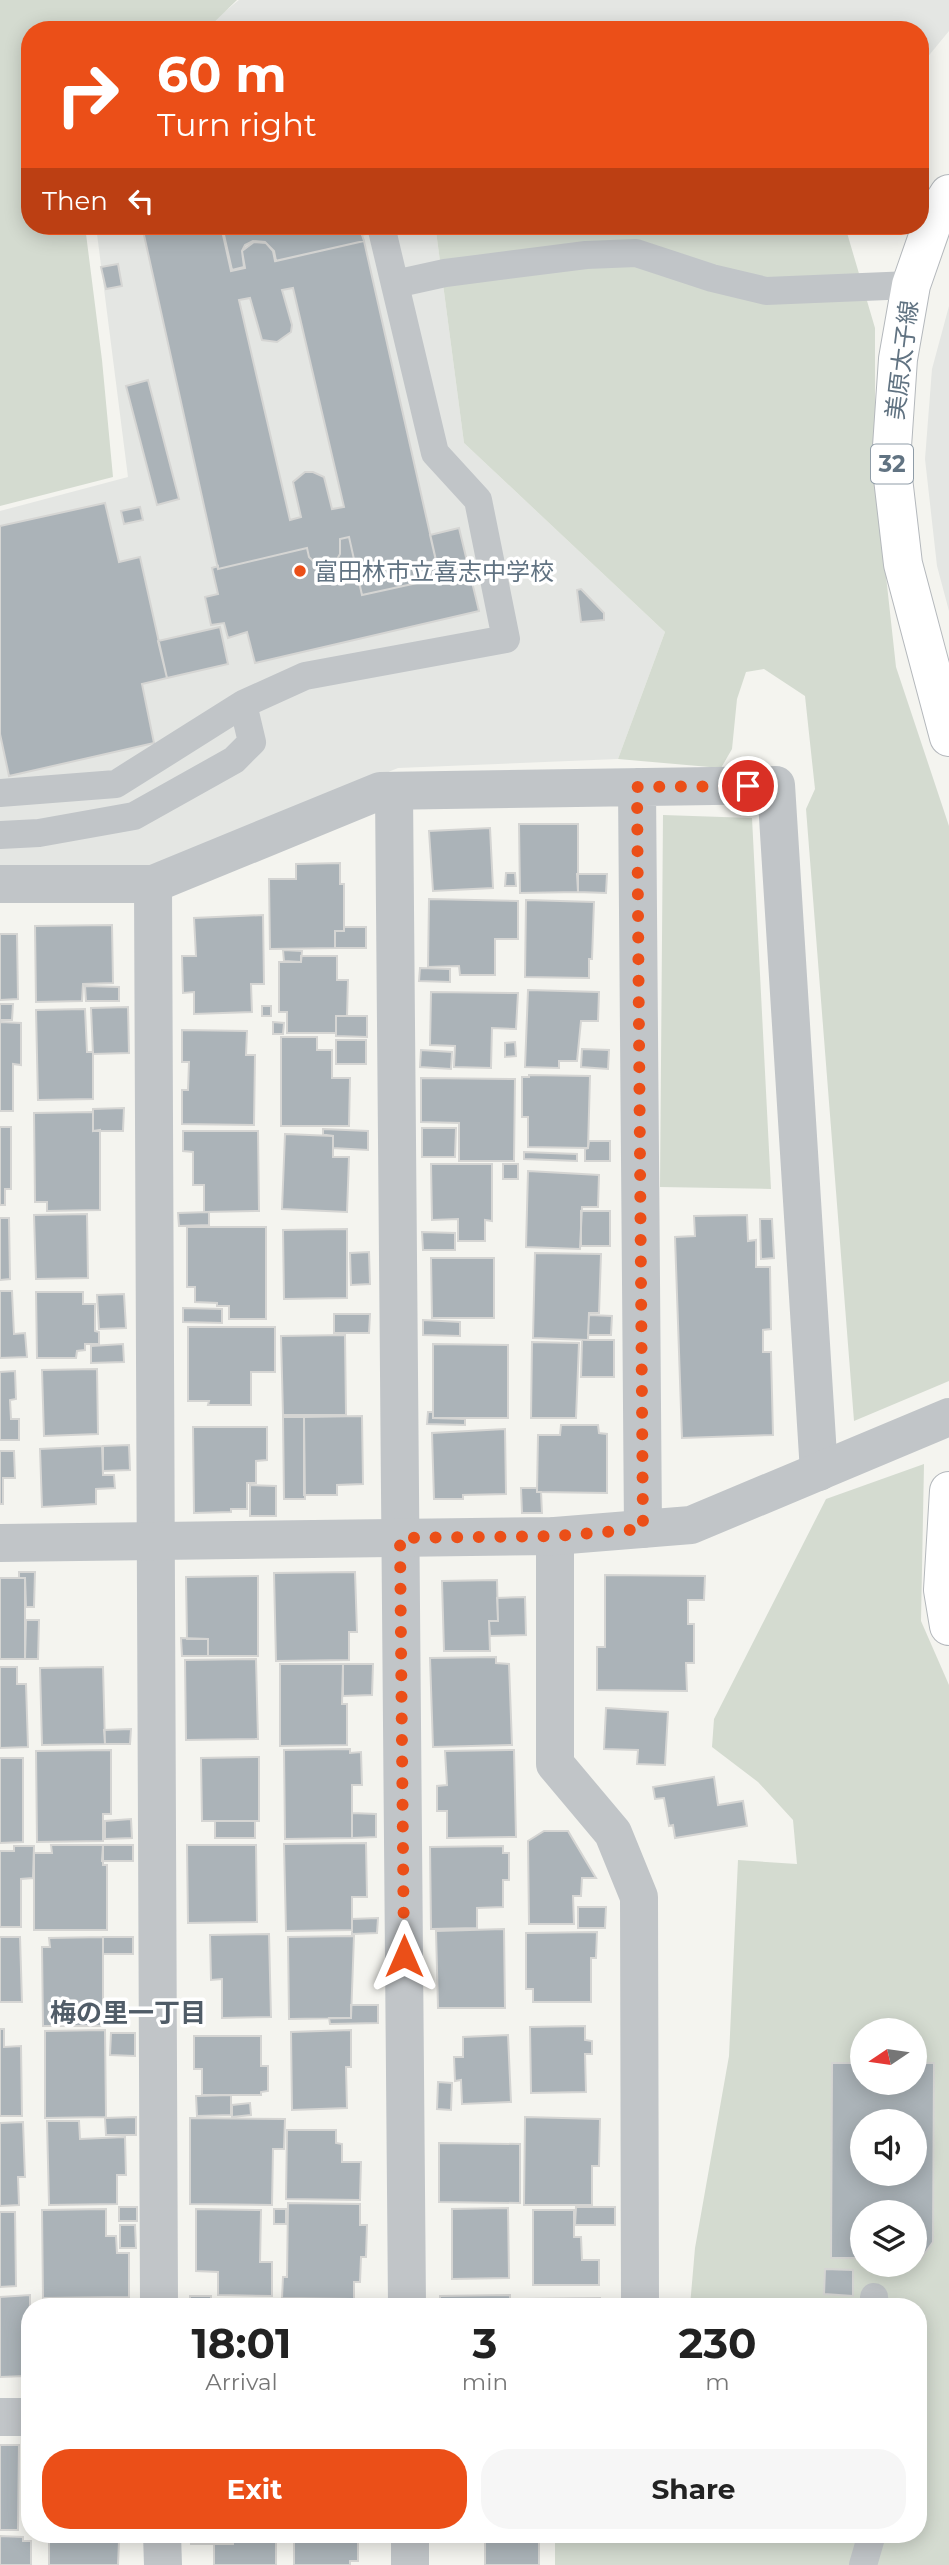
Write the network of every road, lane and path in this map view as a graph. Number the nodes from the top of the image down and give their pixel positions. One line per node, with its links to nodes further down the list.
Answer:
1 (949, 194): 2 (main road, 美原太子線 / 32)
2 (929, 233)
3 (383, 235): 5 (lane)
4 (928, 235): 6 (main road, 美原太子線 / 32)
5 (396, 284): 6 (lane); 7 (lane)
6 (911, 285): 8 (main road, 美原太子線 / 32)
7 (243, 704): 11 (lane); 12 (lane)
8 (949, 737)
9 (637, 787): 10 (street); 16 (street); 18 (street)
10 (394, 791): 14 (street); 20 (street)
11 (0, 793)
12 (0, 835)
13 (0, 884): 14 (street)
14 (153, 884): 21 (street)
15 (949, 1418): 16 (street)
16 (819, 1472): 18 (street)
17 (948, 1496): 23 (main road)
18 (643, 1529): 19 (street)
19 (555, 1536): 20 (street); 26 (street)
20 (400, 1538): 21 (street); 25 (street)
21 (156, 1541): 22 (street); 24 (street)
22 (0, 1543)
23 (949, 1626)
24 (159, 2298)
25 (407, 2298)
26 (640, 2298)
27 (0, 2417): 28 (street)
28 (21, 2417)
29 (162, 2543): 32 (street)
30 (410, 2543): 33 (street)
31 (869, 2543): 34 (lane)
32 (163, 2565)
33 (410, 2565)
34 (863, 2565)

